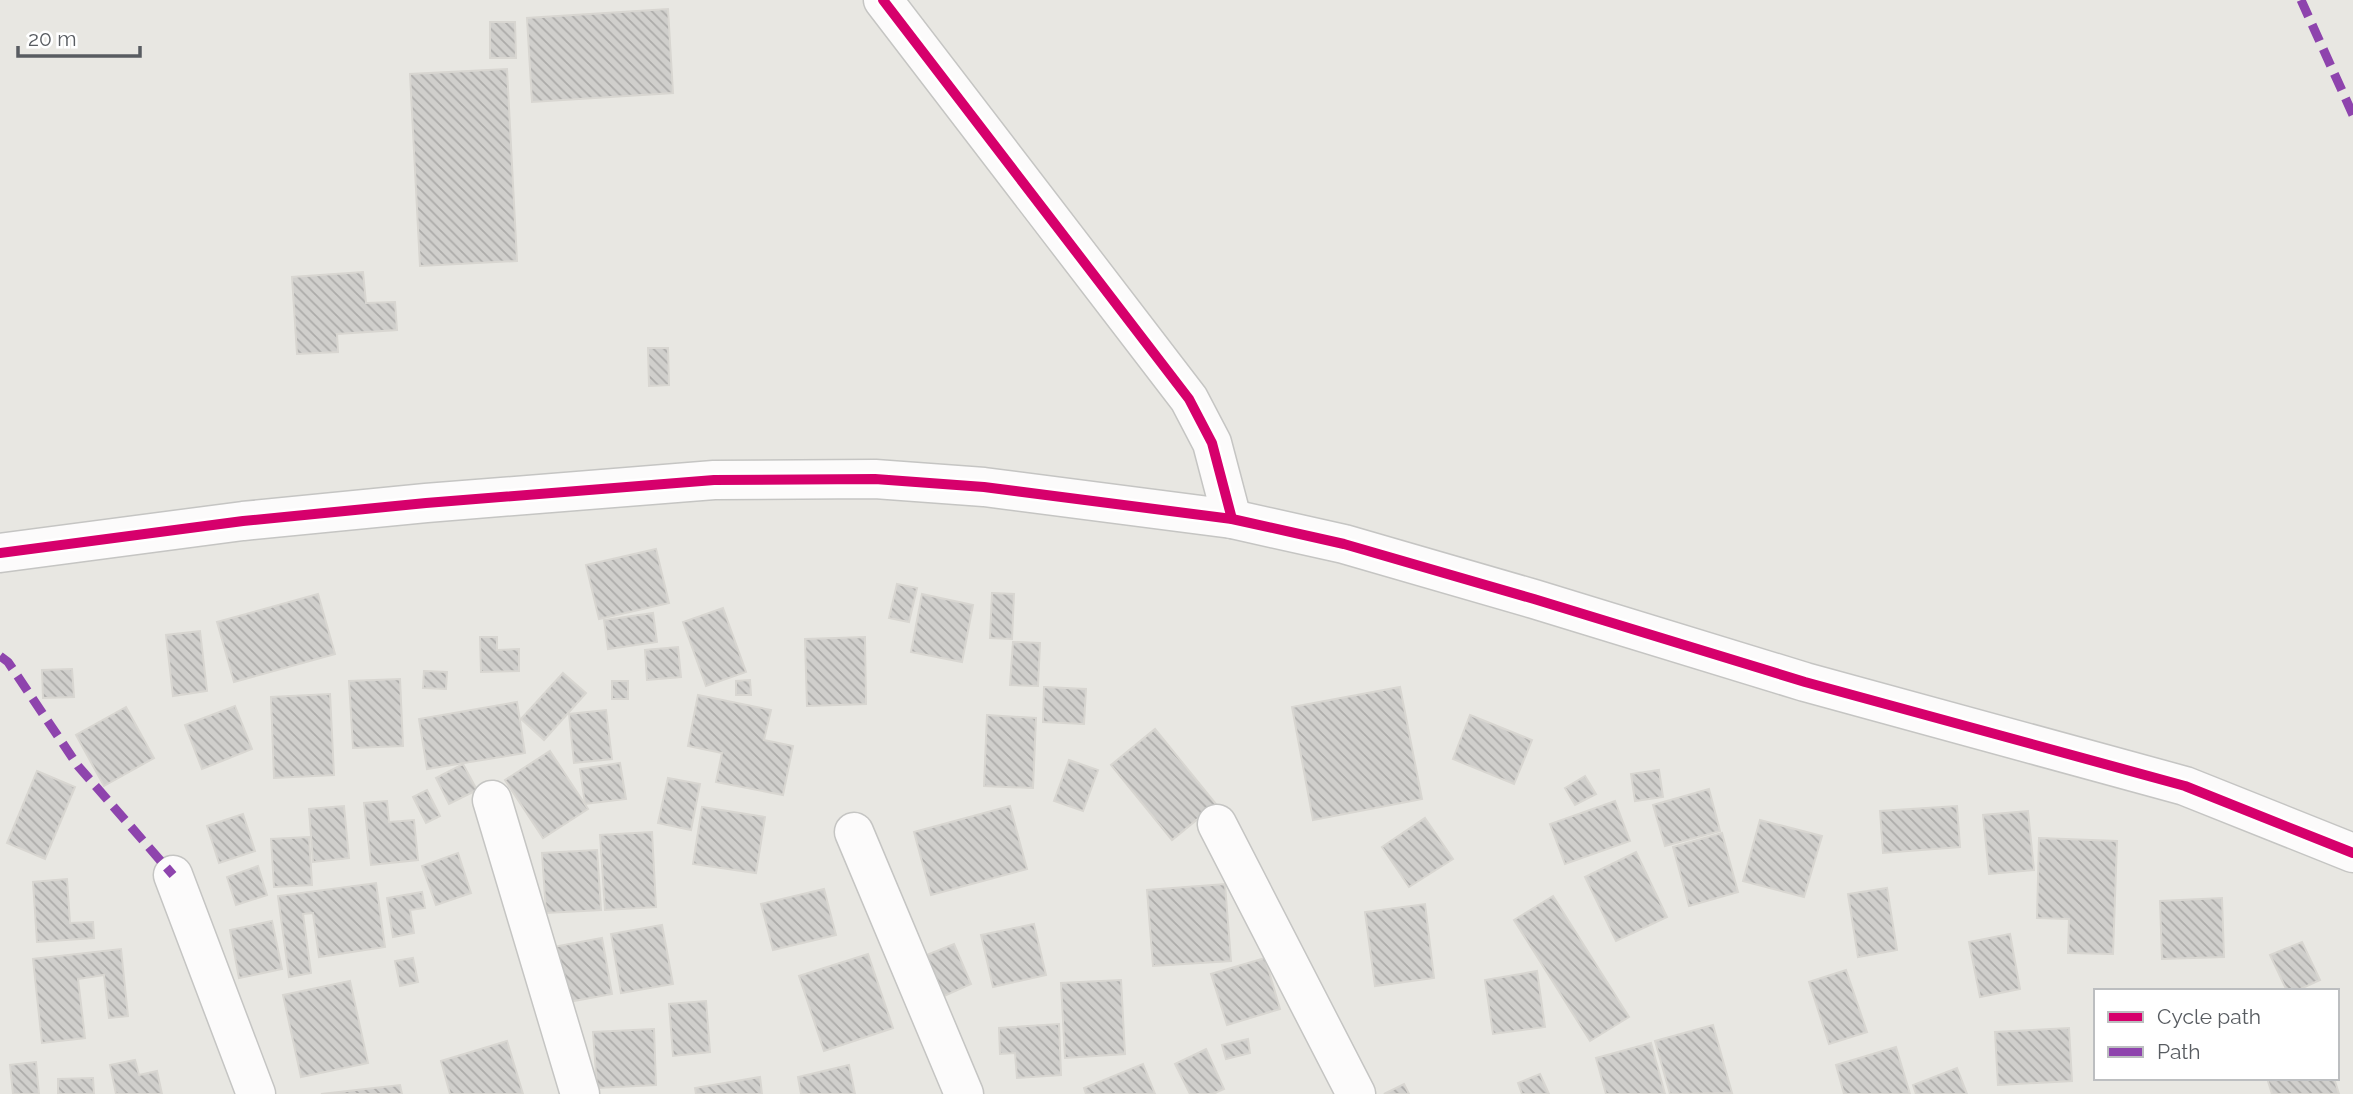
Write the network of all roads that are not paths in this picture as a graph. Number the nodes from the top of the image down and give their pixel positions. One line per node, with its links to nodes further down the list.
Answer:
1 (883, 0): 2 (street)
2 (1232, 519): 3 (street); 7 (street)
3 (0, 553)
4 (492, 800): 10 (street)
5 (1217, 824): 12 (street)
6 (854, 832): 11 (street)
7 (2353, 853)
8 (173, 875): 9 (street)
9 (256, 1094)
10 (580, 1094)
11 (964, 1094)
12 (1356, 1094)

